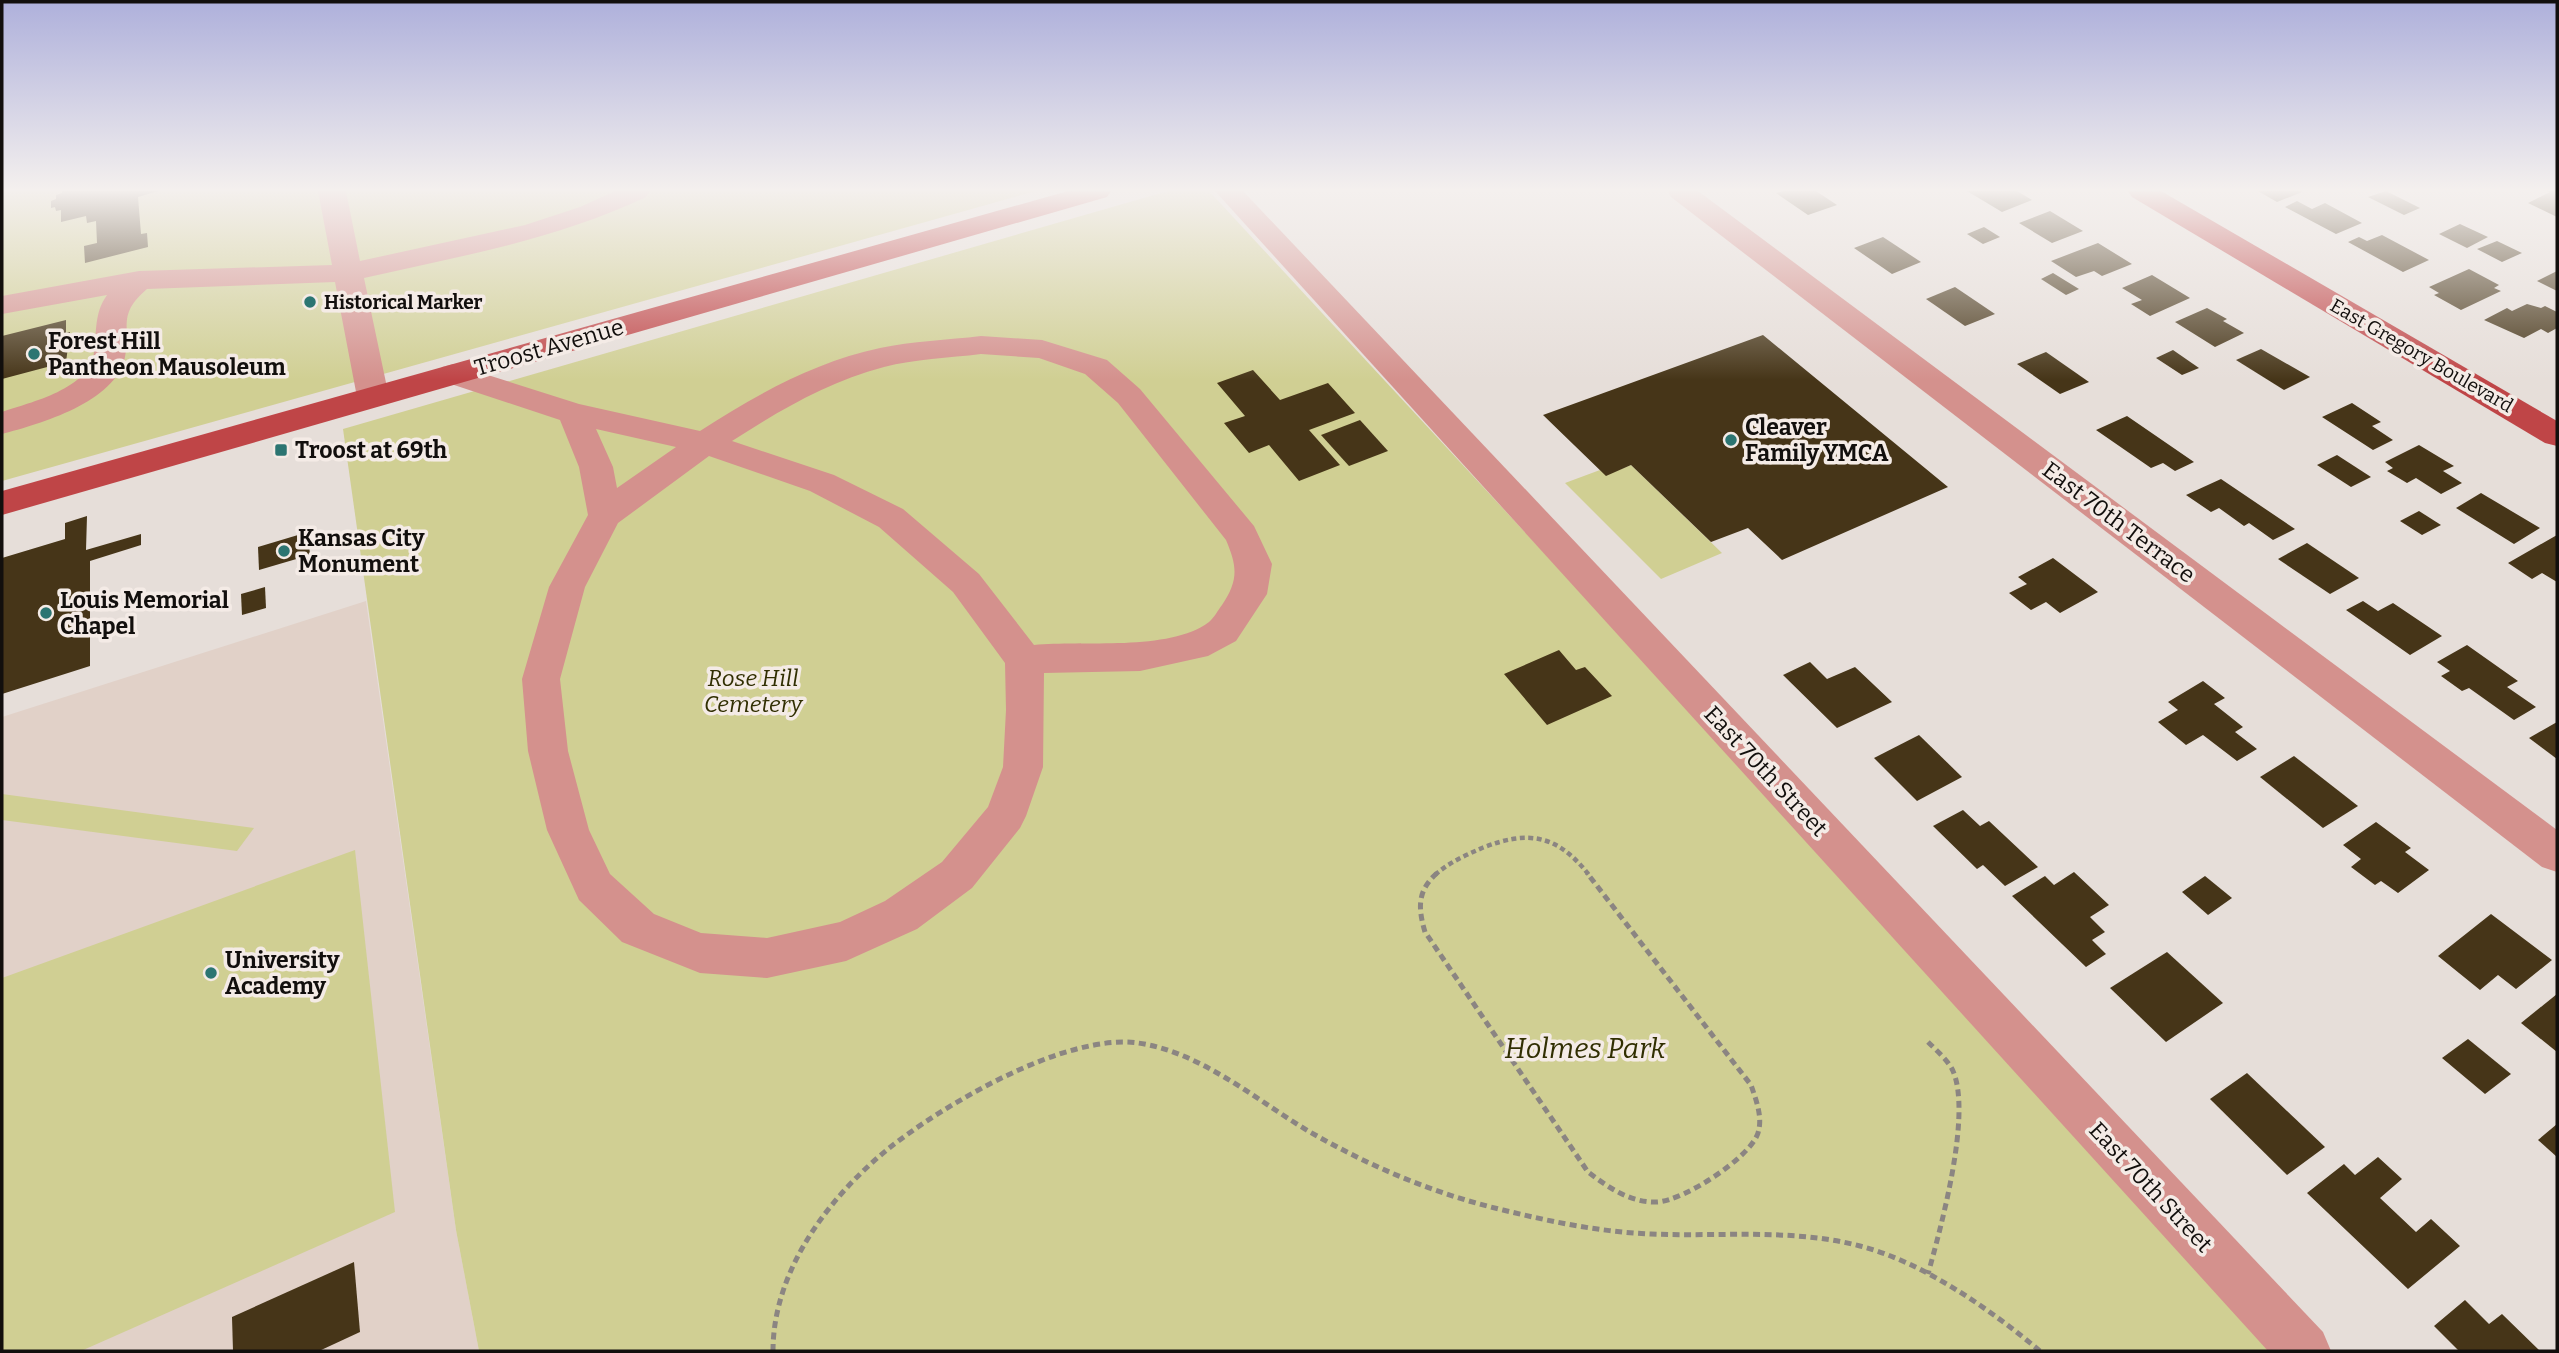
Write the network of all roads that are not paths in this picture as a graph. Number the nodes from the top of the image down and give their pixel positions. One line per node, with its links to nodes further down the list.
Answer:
1 (343, 254): 7 (street)
2 (434, 254): 7 (street)
3 (875, 254): 10 (main road, Troost Avenue)
4 (1287, 254): 20 (street, East 70th Street)
5 (1764, 254): 19 (street, East 70th Terrace)
6 (2249, 254): 14 (main road, East Gregory Boulevard)
7 (346, 274): 8 (street); 11 (street)
8 (139, 280): 9 (street); 13 (street)
9 (2, 305)
10 (453, 374): 11 (main road, Troost Avenue); 12 (street)
11 (373, 397): 16 (main road, Troost Avenue)
12 (573, 413): 15 (street); 17 (street)
13 (2, 423)
14 (2557, 435)
15 (705, 443): 17 (street); 18 (street); 18 (street)
16 (2, 503)
17 (605, 515): 18 (street)
18 (1024, 660)
19 (2557, 854)
20 (2304, 1351)

